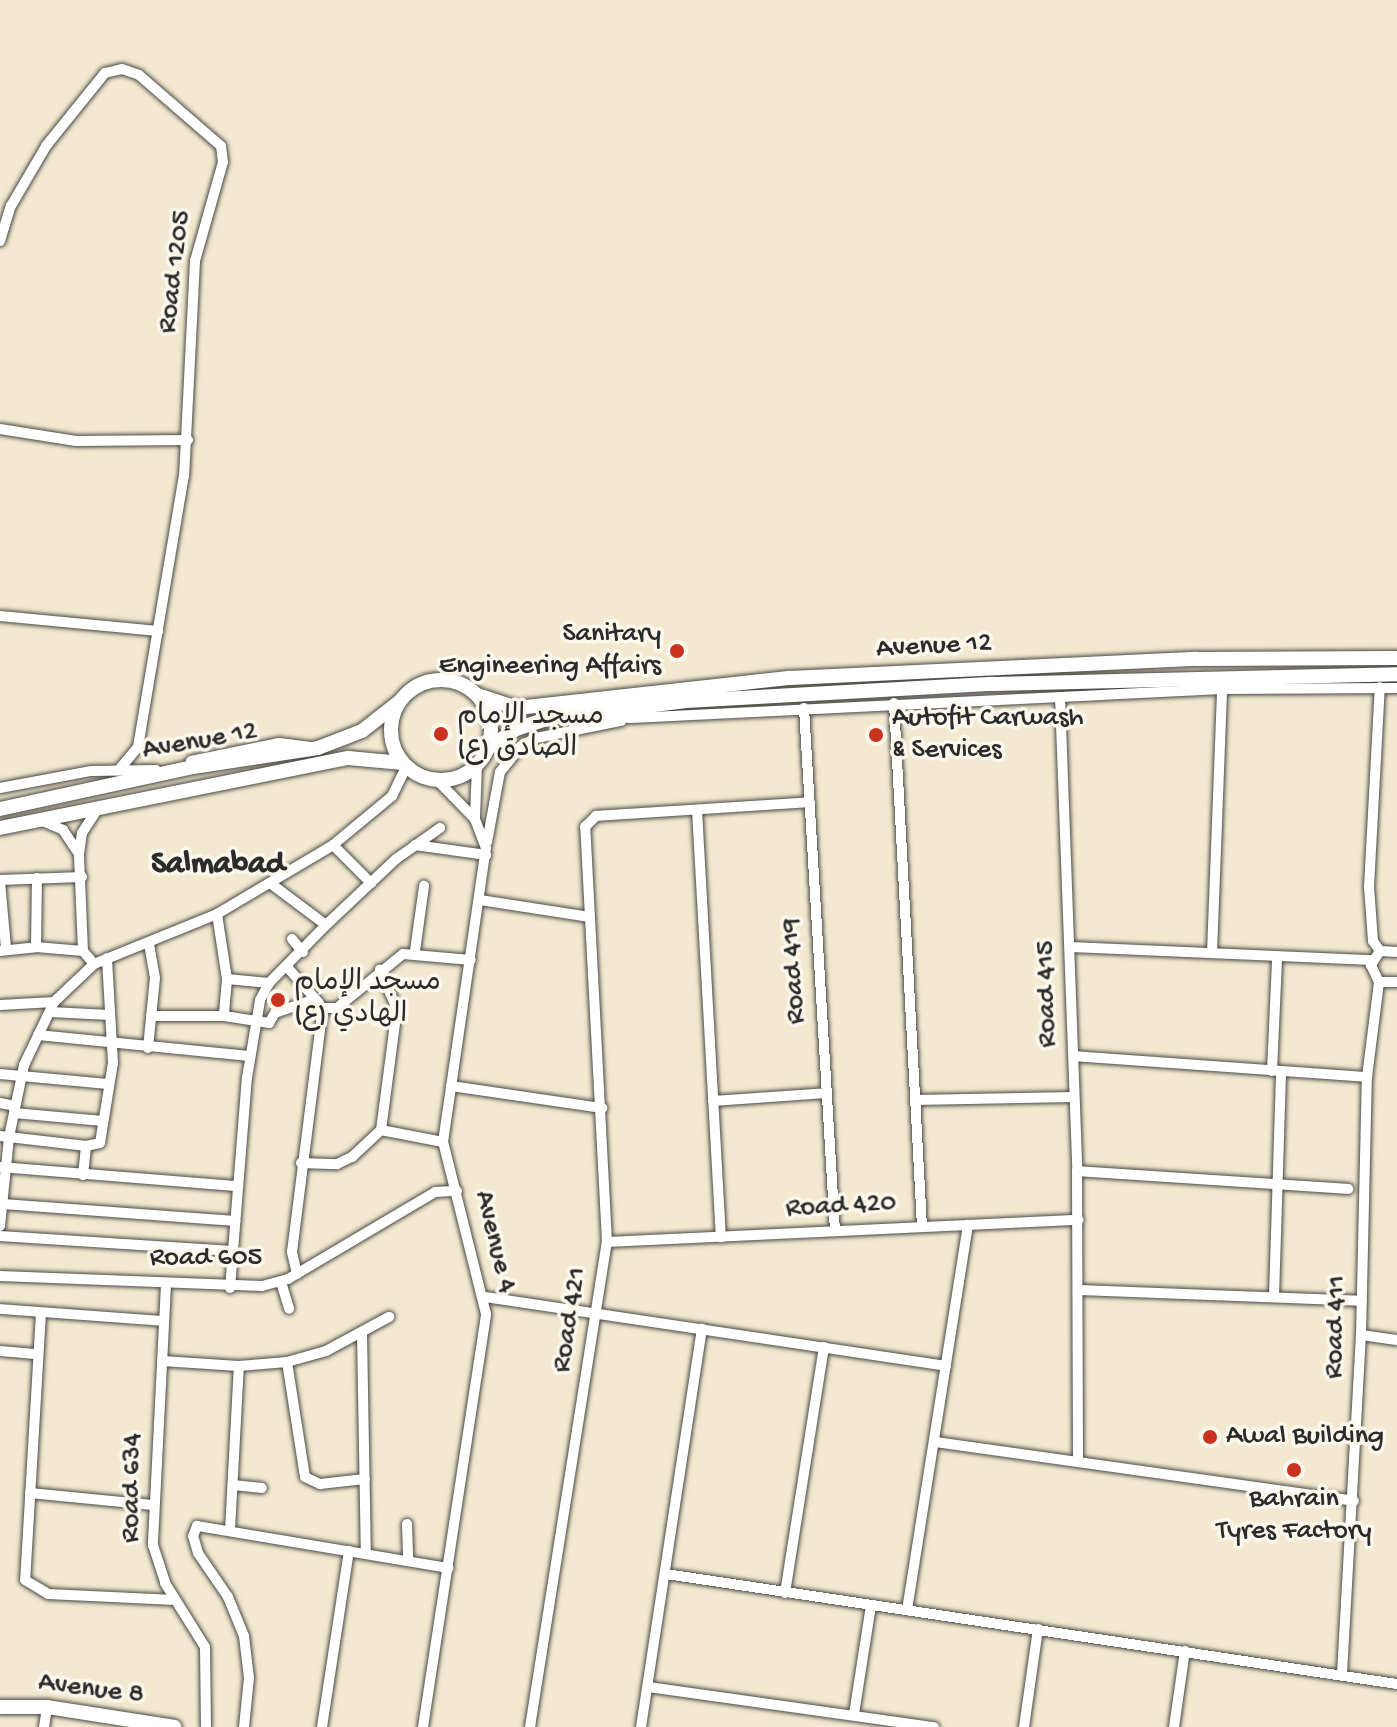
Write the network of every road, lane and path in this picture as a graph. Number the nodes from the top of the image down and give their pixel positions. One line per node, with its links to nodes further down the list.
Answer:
1 (0, 241): 3 (street, Road 1205)
2 (0, 429): 3 (street)
3 (188, 440): 5 (street, Road 1205)
4 (0, 616): 5 (street)
5 (158, 631): 18 (street, Road 1205)
6 (1397, 658): 11 (street, Avenue 12)
7 (1397, 674): 16 (street, Avenue 12)
8 (1380, 687): 9 (street); 10 (street); 60 (street)
9 (1397, 688)
10 (1222, 689): 12 (street); 59 (street)
11 (477, 695): 13 (street); 20 (street)
12 (1060, 697): 14 (street); 54 (street, Road 415)
13 (399, 702): 19 (street, Avenue 12); 22 (street)
14 (894, 703): 15 (street); 91 (street)
15 (804, 708): 17 (street); 27 (street, Road 419)
16 (587, 713): 17 (street); 20 (street, Avenue 12)
17 (631, 718): 37 (street)
18 (138, 747): 23 (street, Road 1205); 24 (street)
19 (318, 748): 24 (street); 29 (street, Avenue 12)
20 (488, 748): 21 (street)
21 (477, 764): 25 (street); 32 (street, Avenue 4)
22 (404, 765): 25 (street); 28 (street, Avenue 12); 35 (street)
23 (119, 770): 24 (street); 26 (street)
24 (149, 770)
25 (437, 780): 32 (street, Avenue 4)
26 (0, 788)
27 (810, 802): 30 (street); 89 (street, Road 419)
28 (102, 805): 31 (street, Avenue 12); 38 (street)
29 (0, 809)
30 (697, 810): 48 (street, Road 421); 92 (street)
31 (38, 819): 33 (street, Avenue 12); 38 (street)
32 (475, 819): 37 (street, Avenue 4)
33 (0, 828)
34 (440, 828): 36 (street)
35 (333, 845): 42 (street); 43 (street)
36 (415, 845): 37 (street); 43 (street)
37 (486, 851): 45 (street, Avenue 4)
38 (79, 854): 39 (street)
39 (82, 877): 40 (street); 56 (street)
40 (37, 878): 41 (street); 53 (street)
41 (0, 881): 46 (street)
42 (270, 883): 47 (street); 49 (street)
43 (371, 883): 49 (street)
44 (424, 886): 57 (street)
45 (480, 900): 48 (street); 62 (street, Avenue 4)
46 (2, 907): 52 (street)
47 (217, 914): 51 (street); 67 (street)
48 (590, 917): 94 (street, Road 421)
49 (326, 925): 58 (street)
50 (292, 939): 58 (street)
51 (149, 944): 61 (street); 75 (street)
52 (3, 945): 53 (street)
53 (36, 947): 56 (street)
54 (1071, 947): 59 (street); 82 (street, Road 415)
55 (1395, 950): 60 (street)
56 (83, 951): 64 (street)
57 (415, 951): 62 (street); 66 (street)
58 (303, 952): 65 (street)
59 (1212, 953): 63 (street)
60 (1376, 956): 63 (street); 68 (street)
61 (107, 958): 64 (street); 74 (street)
62 (471, 960): 88 (street, Avenue 4)
63 (1277, 960): 83 (street)
64 (94, 964): 73 (street)
65 (287, 967): 70 (street); 71 (street)
66 (380, 970): 71 (street); 97 (street)
67 (227, 979): 70 (street); 76 (street)
68 (1379, 982): 69 (street); 86 (street, Road 411)
69 (1397, 982)
70 (269, 983): 77 (street)
71 (319, 1003): 77 (street); 101 (street)
72 (0, 1005): 73 (street)
73 (52, 1007): 74 (street); 78 (street)
74 (110, 1015): 79 (street)
75 (151, 1016): 76 (street); 80 (street)
76 (224, 1016): 77 (street)
77 (256, 1021): 81 (street)
78 (38, 1035): 79 (street); 85 (street)
79 (113, 1045): 80 (street); 87 (street)
80 (148, 1048): 81 (street)
81 (249, 1056): 107 (street)
82 (1074, 1056): 83 (street); 90 (street, Road 415)
83 (1276, 1071): 86 (street); 106 (street)
84 (0, 1074): 85 (street)
85 (22, 1076): 87 (street); 95 (street)
86 (1367, 1077): 132 (street, Road 411)
87 (108, 1084): 96 (street)
88 (451, 1086): 94 (street); 99 (street, Avenue 4)
89 (826, 1093): 92 (street); 117 (street, Road 419)
90 (1073, 1097): 91 (street); 104 (street, Road 415)
91 (915, 1100): 116 (street)
92 (713, 1101): 119 (street)
93 (0, 1103): 95 (street)
94 (602, 1108): 121 (street, Road 421)
95 (14, 1109): 96 (street); 98 (street)
96 (103, 1121): 100 (street)
97 (381, 1130): 99 (street); 101 (street)
98 (4, 1136): 100 (street); 102 (street)
99 (443, 1142): 103 (street, Avenue 4)
100 (92, 1146): 105 (street)
101 (301, 1163): 120 (street)
102 (3, 1167): 105 (street); 111 (street)
103 (450, 1168): 109 (street, Avenue 4); 110 (street, Road 605)
104 (1077, 1171): 106 (street); 112 (street, Road 415)
105 (83, 1175): 107 (street)
106 (1276, 1184): 108 (street); 131 (street)
107 (238, 1186): 113 (street)
108 (1348, 1189)
109 (457, 1191): 110 (street, Road 605); 130 (street, Avenue 4)
110 (435, 1192): 123 (street, Road 605)
111 (3, 1204): 113 (street); 115 (street)
112 (1078, 1220): 114 (street, Road 420); 129 (street, Road 415)
113 (235, 1221): 122 (street)
114 (968, 1225): 116 (street, Road 420); 149 (street)
115 (0, 1226)
116 (922, 1227): 117 (street, Road 420)
117 (835, 1231): 119 (street, Road 420)
118 (0, 1236): 122 (street)
119 (721, 1237): 121 (street, Road 420)
120 (294, 1238): 123 (street); 124 (street)
121 (607, 1242): 135 (street, Road 421)
122 (233, 1251): 128 (street)
123 (311, 1266): 124 (street, Road 605)
124 (297, 1274): 126 (street, Road 605)
125 (0, 1276): 127 (street, Road 605)
126 (281, 1282): 128 (street, Road 605); 134 (street)
127 (166, 1285): 128 (street, Road 605); 138 (street, Road 634)
128 (230, 1288)
129 (1078, 1290): 131 (street); 151 (street, Road 415)
130 (485, 1297): 135 (street); 163 (street, Avenue 4)
131 (1274, 1297): 132 (street)
132 (1362, 1301): 141 (street, Road 411)
133 (0, 1309): 136 (street)
134 (289, 1309)
135 (598, 1312): 139 (street); 183 (street, Road 421)
136 (41, 1313): 138 (street); 145 (street)
137 (389, 1317): 140 (street)
138 (164, 1321): 146 (street, Road 634)
139 (702, 1329): 143 (street); 164 (street)
140 (362, 1333): 147 (street); 152 (street)
141 (1361, 1335): 142 (street); 156 (street, Road 411)
142 (1397, 1340)
143 (824, 1347): 149 (street); 165 (street)
144 (0, 1351): 145 (street)
145 (38, 1354): 155 (street)
146 (162, 1361): 148 (street); 157 (street, Road 634)
147 (287, 1362): 148 (street); 152 (street)
148 (239, 1366): 153 (street)
149 (946, 1366): 150 (street)
150 (935, 1442): 151 (street); 168 (street)
151 (1078, 1462): 156 (street)
152 (365, 1479): 161 (street)
153 (233, 1485): 154 (street); 159 (street)
154 (262, 1488)
155 (30, 1493): 157 (street); 166 (street)
156 (1354, 1501): 171 (street, Road 411)
157 (152, 1505): 166 (street, Road 634)
158 (407, 1524): 162 (street)
159 (230, 1530): 160 (street); 180 (street)
160 (349, 1551): 161 (street); 181 (street)
161 (366, 1554): 162 (street)
162 (408, 1561): 163 (street)
163 (449, 1568): 182 (street, Avenue 4)
164 (666, 1574): 165 (street); 173 (street)
165 (785, 1593): 167 (street)
166 (175, 1600): 179 (street, Road 634)
167 (871, 1605): 168 (street); 176 (street)
168 (907, 1610): 169 (street)
169 (1038, 1629): 170 (street); 186 (street)
170 (1185, 1651): 171 (street); 187 (street)
171 (1342, 1674): 172 (street)
172 (1397, 1684)
173 (648, 1687): 176 (street); 184 (street)
174 (0, 1707): 175 (street, Avenue 8)
175 (47, 1707): 177 (street); 178 (street, Avenue 8)
176 (854, 1714): 185 (street)
177 (44, 1727)
178 (174, 1727)
179 (206, 1727)
180 (244, 1727)
181 (322, 1727)
182 (423, 1727)
183 (530, 1727)
184 (641, 1727)
185 (934, 1727)
186 (1024, 1727)
187 (1174, 1727)

